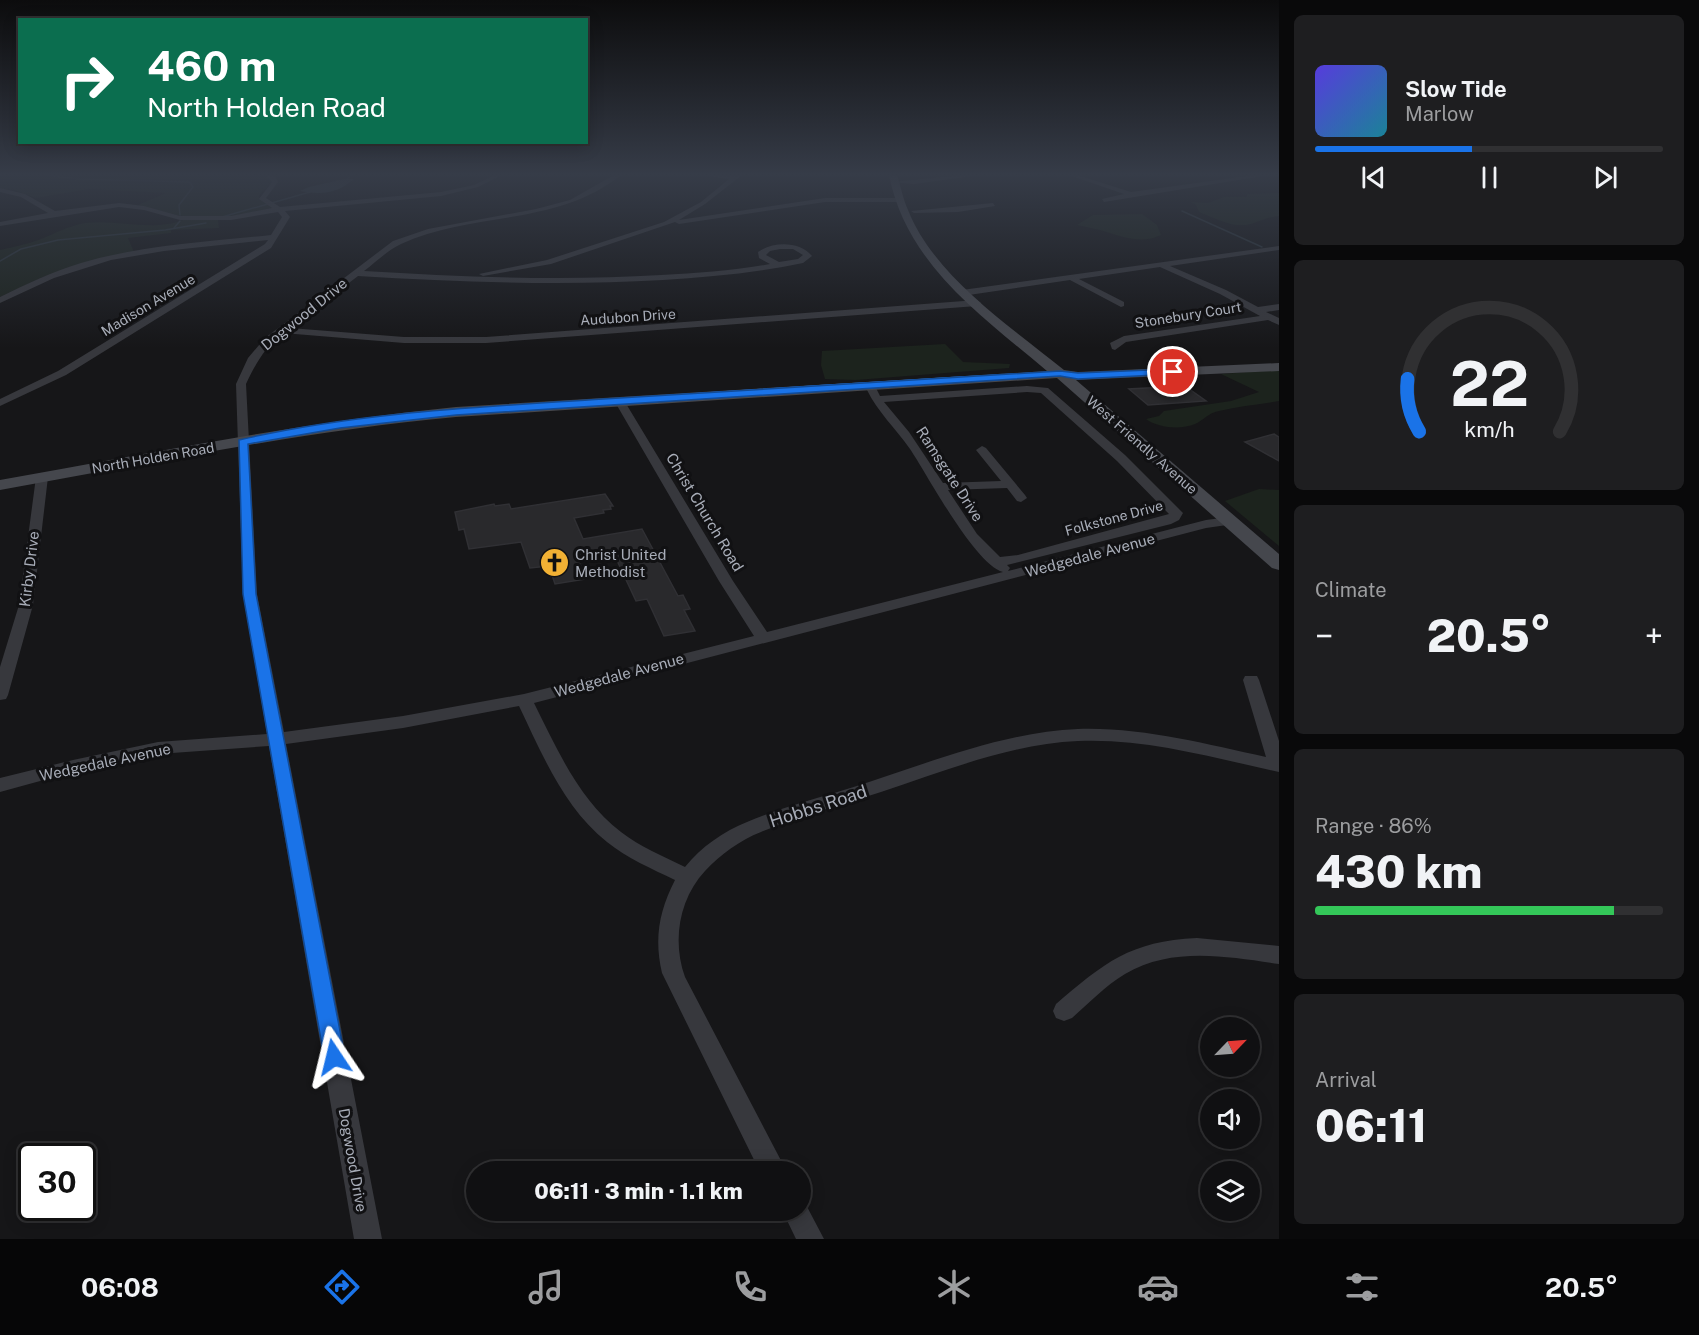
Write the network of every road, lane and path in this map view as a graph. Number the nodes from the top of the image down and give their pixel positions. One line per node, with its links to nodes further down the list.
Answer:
1 (275, 233): 6 (street, Madison Avenue)
2 (425, 233): 11 (street, Dogwood Drive)
3 (639, 233): 8 (street)
4 (916, 233): 15 (main road, West Friendly Avenue)
5 (928, 233): 15 (main road, West Friendly Avenue)
6 (272, 237): 16 (street); 28 (street, Madison Avenue)
7 (1279, 248): 10 (street, Audubon Drive)
8 (548, 262): 12 (street); 14 (street)
9 (776, 264): 9 (street); 14 (street)
10 (1163, 266): 13 (street, Audubon Drive); 19 (street)
11 (355, 273): 12 (street); 22 (street, Dogwood Drive)
12 (436, 278): 14 (street)
13 (1072, 279): 15 (street, Audubon Drive); 17 (street)
14 (564, 282)
15 (971, 296): 22 (street, Audubon Drive); 26 (main road, West Friendly Avenue)
16 (0, 300)
17 (1121, 304)
18 (1279, 307): 19 (street)
19 (1258, 310): 20 (street)
20 (1269, 317): 21 (street); 23 (street, Stonebury Court)
21 (1279, 322)
22 (281, 330): 30 (street, Dogwood Drive)
23 (1115, 346)
24 (1279, 357): 26 (main road, North Holden Road)
25 (1279, 367): 26 (main road, North Holden Road)
26 (1060, 374): 27 (main road, North Holden Road); 37 (main road, West Friendly Avenue)
27 (873, 392): 29 (main road, North Holden Road); 35 (street, Ramsgate Drive); 38 (street, Folkstone Drive)
28 (0, 402)
29 (621, 402): 30 (main road, North Holden Road); 41 (street, Christ Church Road)
30 (243, 442): 32 (main road, North Holden Road); 45 (street, Dogwood Drive)
31 (982, 450): 34 (street)
32 (42, 477): 33 (main road, North Holden Road); 43 (street, Kirby Drive)
33 (0, 484)
34 (1010, 484): 35 (street); 36 (street)
35 (938, 487): 38 (street, Ramsgate Drive)
36 (1021, 498)
37 (1229, 521): 39 (main road, West Friendly Avenue); 40 (street, Wedgedale Avenue)
38 (996, 562): 40 (street, Ramsgate Drive)
39 (1279, 564)
40 (1012, 575): 41 (street, Wedgedale Avenue)
41 (763, 638): 44 (street, Wedgedale Avenue)
42 (1251, 680): 46 (street)
43 (0, 695)
44 (524, 700): 45 (street, Wedgedale Avenue); 48 (street)
45 (276, 739): 47 (street, Wedgedale Avenue); 53 (street, Dogwood Drive)
46 (1279, 766): 48 (street, Hobbs Road)
47 (0, 785)
48 (687, 877): 51 (street, Hobbs Road)
49 (1279, 954): 50 (street)
50 (1064, 1011)
51 (768, 1161)
52 (801, 1221): 54 (street)
53 (368, 1239)
54 (810, 1239)

